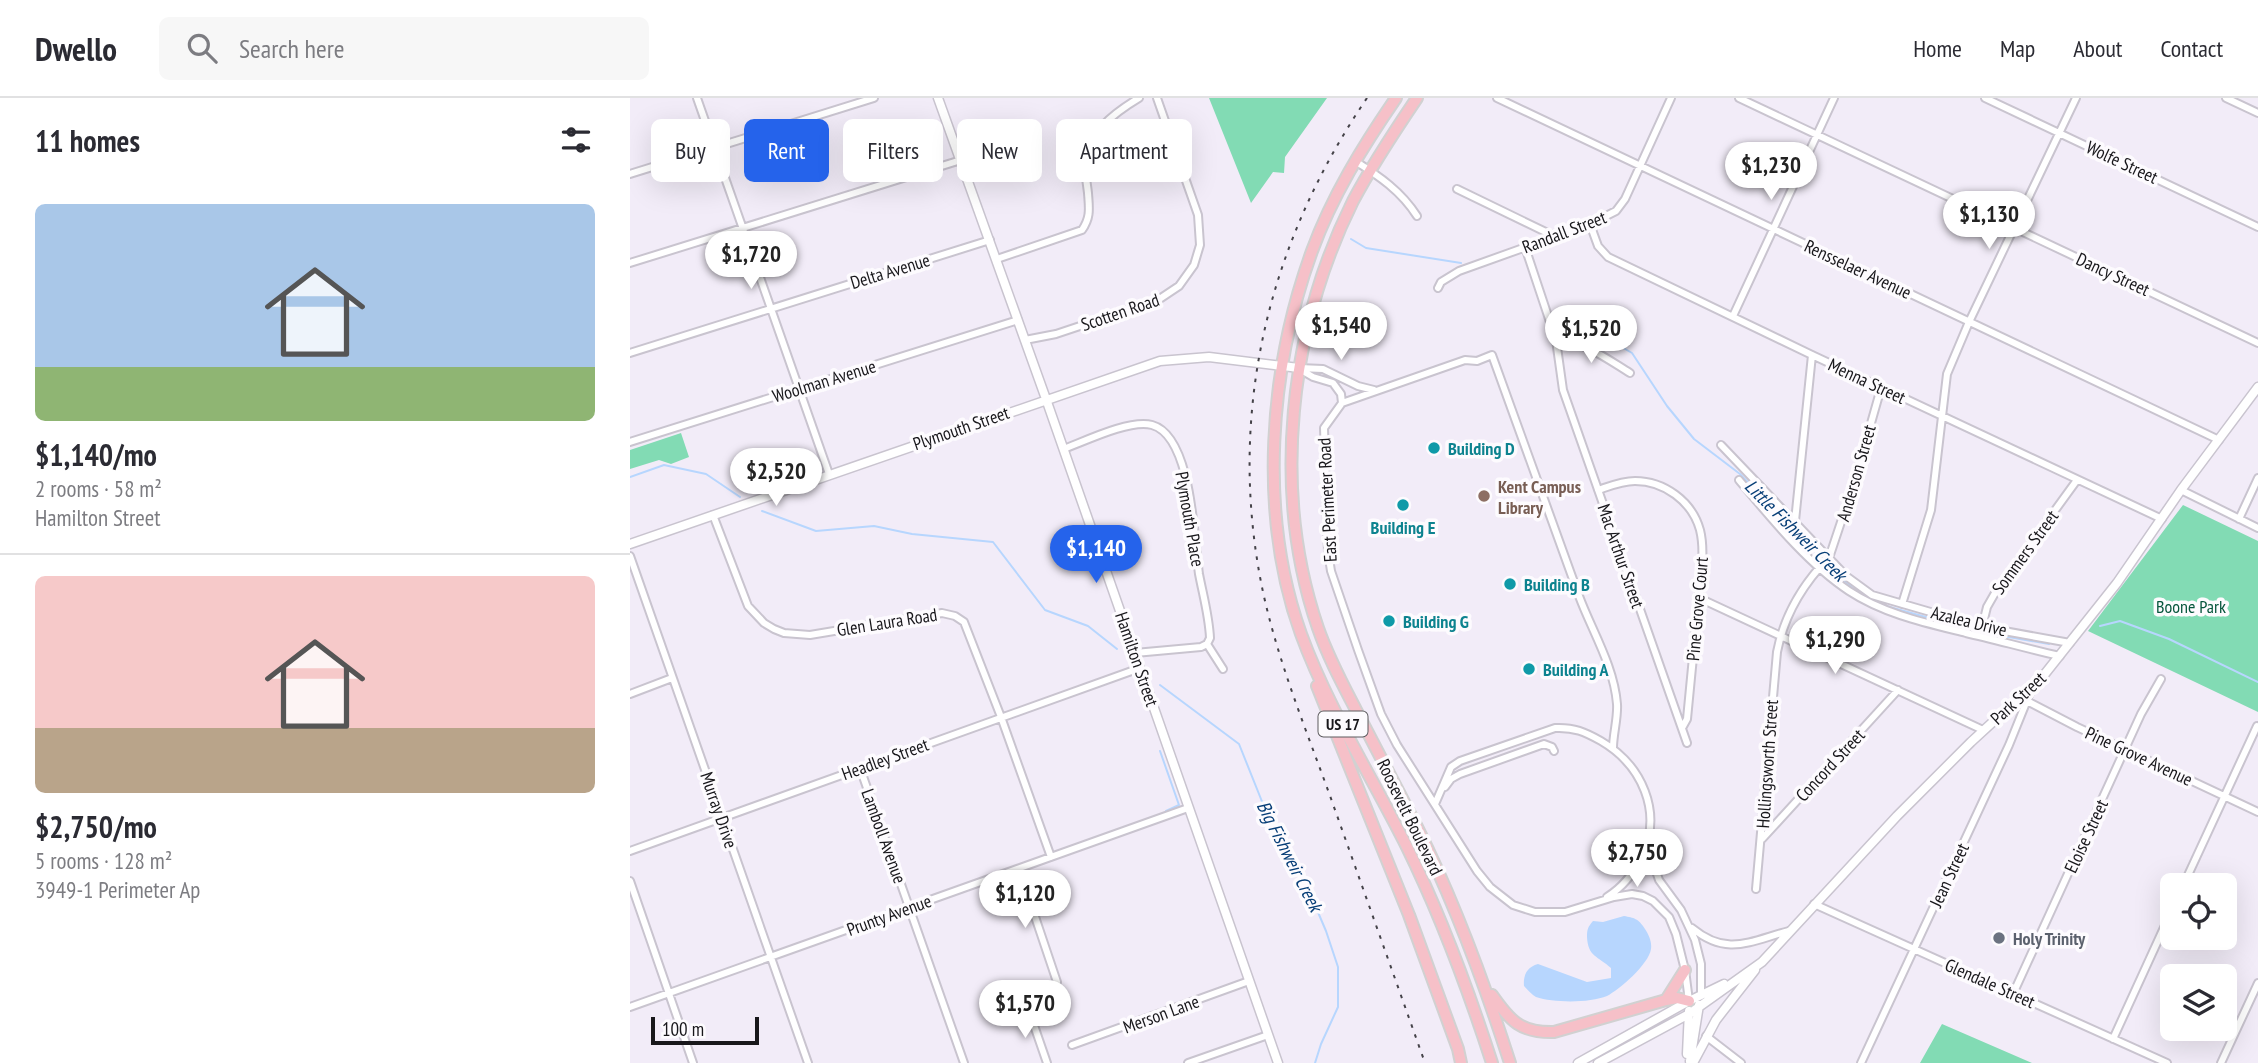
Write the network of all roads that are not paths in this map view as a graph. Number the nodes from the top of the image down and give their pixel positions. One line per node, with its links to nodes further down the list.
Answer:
1 (697, 98): 16 (street)
2 (874, 98): 19 (street)
3 (938, 98): 20 (street, Hamilton Street)
4 (1139, 98): 39 (street)
5 (1157, 98): 46 (street, Scotten Road)
6 (1396, 98): 22 (highway, Roosevelt Boulevard / US 17)
7 (1417, 98): 25 (highway, Roosevelt Boulevard / US 17)
8 (1497, 98): 23 (street, Rensselaer Avenue)
9 (1671, 98): 23 (street, Randall Street)
10 (1739, 98): 18 (street, Dancy Street)
11 (1834, 98): 18 (street)
12 (1985, 98): 17 (street, Wolfe Street)
13 (2076, 98): 17 (street)
14 (2227, 98): 15 (street)
15 (2258, 113)
16 (705, 119)
17 (2059, 133): 32 (street, Wolfe Street); 35 (street)
18 (1817, 135): 34 (street); 35 (street, Dancy Street)
19 (730, 143)
20 (957, 149)
21 (957, 161): 33 (street)
22 (1355, 161): 25 (street); 51 (highway, Roosevelt Boulevard / US 17)
23 (1641, 166): 31 (street, Randall Street); 34 (street, Rensselaer Avenue)
24 (651, 168): 26 (street)
25 (1370, 170): 30 (street); 52 (highway, Roosevelt Boulevard / US 17)
26 (630, 174)
27 (727, 182): 33 (street)
28 (969, 182): 37 (street, Hamilton Street)
29 (1457, 189): 36 (street)
30 (1417, 216)
31 (1590, 224): 36 (street, Randall Street); 43 (street, Menna Street)
32 (2258, 227)
33 (743, 228): 40 (street); 42 (street)
34 (1773, 229): 43 (street); 45 (street, Rensselaer Avenue)
35 (2015, 229): 45 (street); 48 (street, Dancy Street)
36 (1554, 236): 38 (street, Randall Street)
37 (990, 240): 39 (street, Hamilton Street); 42 (street, Delta Avenue)
38 (1525, 247): 41 (street, Randall Street); 47 (street, Mac Arthur Street)
39 (997, 259): 44 (street, Hamilton Street)
40 (630, 263)
41 (1438, 288)
42 (771, 308): 49 (street, Delta Avenue); 56 (street)
43 (1732, 316): 50 (street, Menna Street)
44 (1018, 320): 46 (street, Hamilton Street); 56 (street, Woolman Avenue)
45 (1969, 322): 60 (street); 61 (street, Rensselaer Avenue)
46 (1025, 340): 58 (street, Hamilton Street)
47 (1556, 340): 53 (street); 69 (street, Mac Arthur Street)
48 (2258, 343)
49 (630, 353)
50 (1812, 355): 55 (street, Menna Street); 74 (street)
51 (1282, 365): 52 (street, Plymouth Street); 58 (street, Plymouth Street); 83 (highway, Roosevelt Boulevard / US 17)
52 (1299, 368): 57 (street); 59 (street); 133 (highway, Roosevelt Boulevard / US 17)
53 (1630, 373)
54 (2258, 387): 61 (street, Park Street)
55 (1881, 388): 60 (street, Menna Street); 78 (street, Anderson Street)
56 (799, 389): 62 (street, Woolman Avenue); 65 (street)
57 (1376, 391): 59 (street); 101 (street)
58 (1046, 399): 64 (street, Hamilton Street); 65 (street, Plymouth Street)
59 (1342, 403): 107 (street, East Perimeter Road)
60 (1941, 415): 68 (street, Menna Street); 81 (street)
61 (2219, 440): 70 (street, Park Street)
62 (630, 442)
63 (1721, 445): 74 (street, Azalea Drive)
64 (1064, 449): 86 (street, Plymouth Place); 87 (street, Hamilton Street)
65 (829, 474): 71 (street, Plymouth Street)
66 (2258, 478): 73 (street)
67 (1739, 480): 79 (street, Azalea Drive)
68 (2077, 480): 72 (street, Menna Street); 82 (street, Sommers Street)
69 (1598, 490): 80 (street, Pine Grove Court); 98 (street, Mac Arthur Street)
70 (2181, 490): 72 (street, Park Street); 73 (street)
71 (713, 515): 76 (street, Plymouth Street); 96 (street, Glen Laura Road)
72 (2162, 519): 85 (street, Park Street)
73 (2239, 519): 75 (street)
74 (1795, 521): 78 (street, Azalea Drive)
75 (2258, 528)
76 (630, 544)
77 (630, 556): 91 (street, Murray Drive)
78 (1829, 558): 81 (street, Azalea Drive)
79 (1820, 567): 84 (street, Hollingsworth Street); 88 (street, Azalea Drive)
80 (1699, 598): 84 (street); 98 (street, Pine Grove Court)
81 (1902, 604): 82 (street, Azalea Drive)
82 (1982, 627): 85 (street, Azalea Drive)
83 (1302, 636): 152 (highway); 153 (highway, Roosevelt Boulevard / US 17)
84 (1780, 636): 93 (street); 111 (street, Hollingsworth Street)
85 (2070, 643): 88 (street, Park Street)
86 (1207, 644): 87 (street); 90 (street)
87 (1135, 653): 89 (street, Hamilton Street)
88 (2060, 656): 95 (street, Park Street)
89 (1140, 668): 96 (street, Headley Street); 108 (street, Hamilton Street)
90 (1223, 669)
91 (672, 678): 94 (street); 110 (street, Murray Drive)
92 (2161, 679): 102 (street, Eloise Street)
93 (1898, 690): 99 (street); 111 (street, Concord Street)
94 (630, 694)
95 (2024, 699): 99 (street, Park Street); 102 (street, Pine Grove Avenue); 125 (street, Jean Street)
96 (1001, 717): 104 (street, Headley Street); 114 (street, Glen Laura Road)
97 (2257, 726): 106 (street)
98 (1682, 728): 100 (street, Mac Arthur Street)
99 (1983, 730): 120 (street, Park Street)
100 (1687, 743)
101 (1613, 748): 105 (street); 112 (street)
102 (2126, 750): 106 (street, Pine Grove Avenue); 135 (street, Eloise Street)
103 (1554, 751): 105 (street)
104 (860, 768): 110 (street, Headley Street); 121 (street, Lamboll Avenue)
105 (1441, 791): 107 (street)
106 (2225, 796): 109 (street, Pine Grove Avenue); 116 (street)
107 (1435, 804): 119 (street)
108 (1188, 808): 114 (street, Prunty Avenue); 130 (street, Hamilton Street)
109 (2258, 812)
110 (722, 819): 113 (street, Headley Street); 126 (street, Murray Drive)
111 (1762, 839): 118 (street, Hollingsworth Street)
112 (1647, 845): 119 (street); 122 (street)
113 (630, 851)
114 (1051, 857): 115 (street, Prunty Avenue)
115 (1019, 869): 121 (street, Prunty Avenue); 131 (street)
116 (2189, 873)
117 (630, 881): 134 (street)
118 (1756, 889)
119 (1595, 903): 128 (street)
120 (1814, 904): 123 (street, Park Street); 125 (street, Glendale Street)
121 (909, 908): 126 (street, Prunty Avenue); 148 (street, Lamboll Avenue)
122 (1690, 927): 123 (street); 136 (street)
123 (1789, 931): 127 (street, Park Street)
124 (2160, 937): 144 (street)
125 (1914, 948): 135 (street, Glendale Street); 159 (street, Jean Street)
126 (771, 957): 134 (street, Prunty Avenue); 147 (street, Murray Drive)
127 (1762, 962): 129 (street, Park Street); 143 (street)
128 (1685, 970): 137 (highway); 138 (street)
129 (1739, 977): 136 (street, Park Street); 138 (street, Park Street)
130 (1249, 981): 142 (street, Hamilton Street); 145 (street, Merson Lane)
131 (1057, 982)
132 (2258, 983): 161 (street)
133 (1483, 984): 137 (highway); 154 (highway, Roosevelt Boulevard / US 17)
134 (669, 993): 139 (street, Prunty Avenue); 146 (street)
135 (2013, 994): 144 (street, Glendale Street)
136 (1701, 995): 138 (street, Park Street)
137 (1665, 1000): 138 (highway)
138 (1694, 1004): 141 (street); 155 (street); 157 (street)
139 (630, 1007)
140 (1028, 1008): 149 (street)
141 (1689, 1014): 156 (street); 157 (street)
142 (1268, 1035): 150 (street); 151 (street, Hamilton Street)
143 (1706, 1036): 157 (street); 158 (street)
144 (2113, 1039): 160 (street, Glendale Street)
145 (1072, 1045)
146 (693, 1063)
147 (808, 1063)
148 (964, 1063)
149 (1047, 1063)
150 (1188, 1063)
151 (1278, 1063)
152 (1461, 1063)
153 (1492, 1063)
154 (1510, 1063)
155 (1578, 1063)
156 (1598, 1063)
157 (1690, 1063)
158 (1741, 1063)
159 (1861, 1063)
160 (2166, 1063)
161 (2221, 1063)

